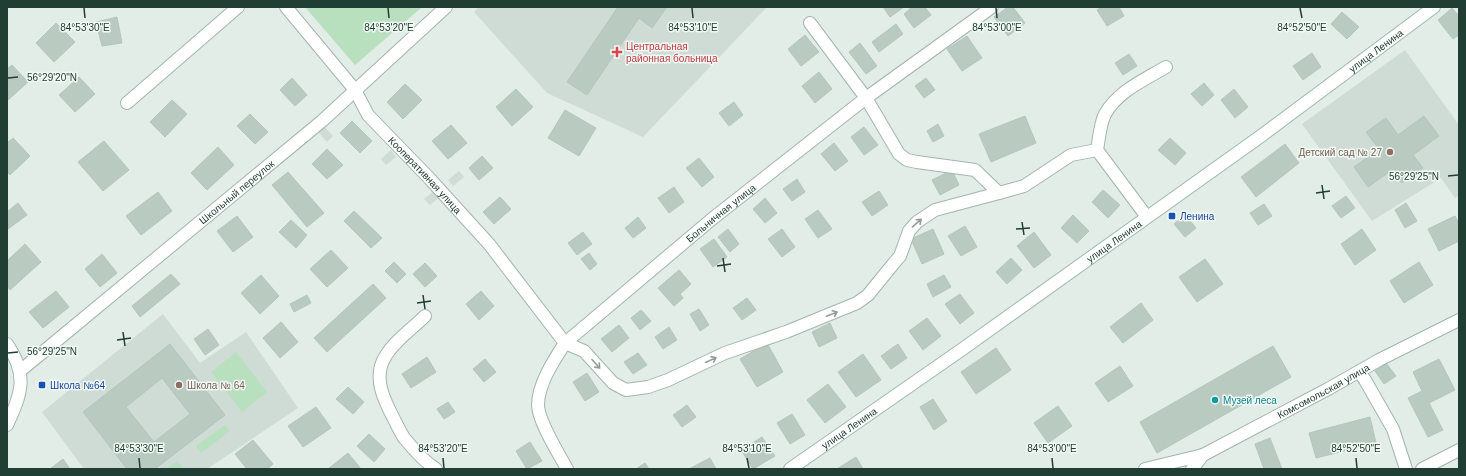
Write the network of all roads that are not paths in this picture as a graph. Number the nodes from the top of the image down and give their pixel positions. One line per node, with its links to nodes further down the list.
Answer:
1 (238, 7): 10 (street)
2 (286, 7): 8 (street, Кооперативная улица)
3 (446, 7): 8 (street, Школьный переулок)
4 (992, 7): 9 (street, Больничная улица)
5 (1434, 7): 13 (street, улица Ленина)
6 (810, 23): 9 (street)
7 (1166, 67): 11 (street)
8 (355, 90): 16 (street, Кооперативная улица); 18 (street, Школьный переулок)
9 (866, 98): 12 (street); 16 (street, Больничная улица)
10 (127, 103)
11 (1097, 150): 12 (street); 13 (street)
12 (1000, 192): 16 (street, one-way to 12)
13 (1147, 217): 25 (street, улица Ленина)
14 (425, 316): 23 (street)
15 (1459, 320): 19 (street, Комсомольская улица)
16 (565, 343): 24 (street, Больничная улица)
17 (7, 344): 18 (street)
18 (20, 370): 20 (street)
19 (1359, 372): 22 (street, Комсомольская улица); 28 (street)
20 (7, 425)
21 (1459, 450): 29 (street)
22 (1203, 455): 26 (street); 27 (street, Комсомольская улица)
23 (436, 469)
24 (567, 469)
25 (790, 469)
26 (1146, 469)
27 (1192, 469)
28 (1406, 469)
29 (1422, 469)

